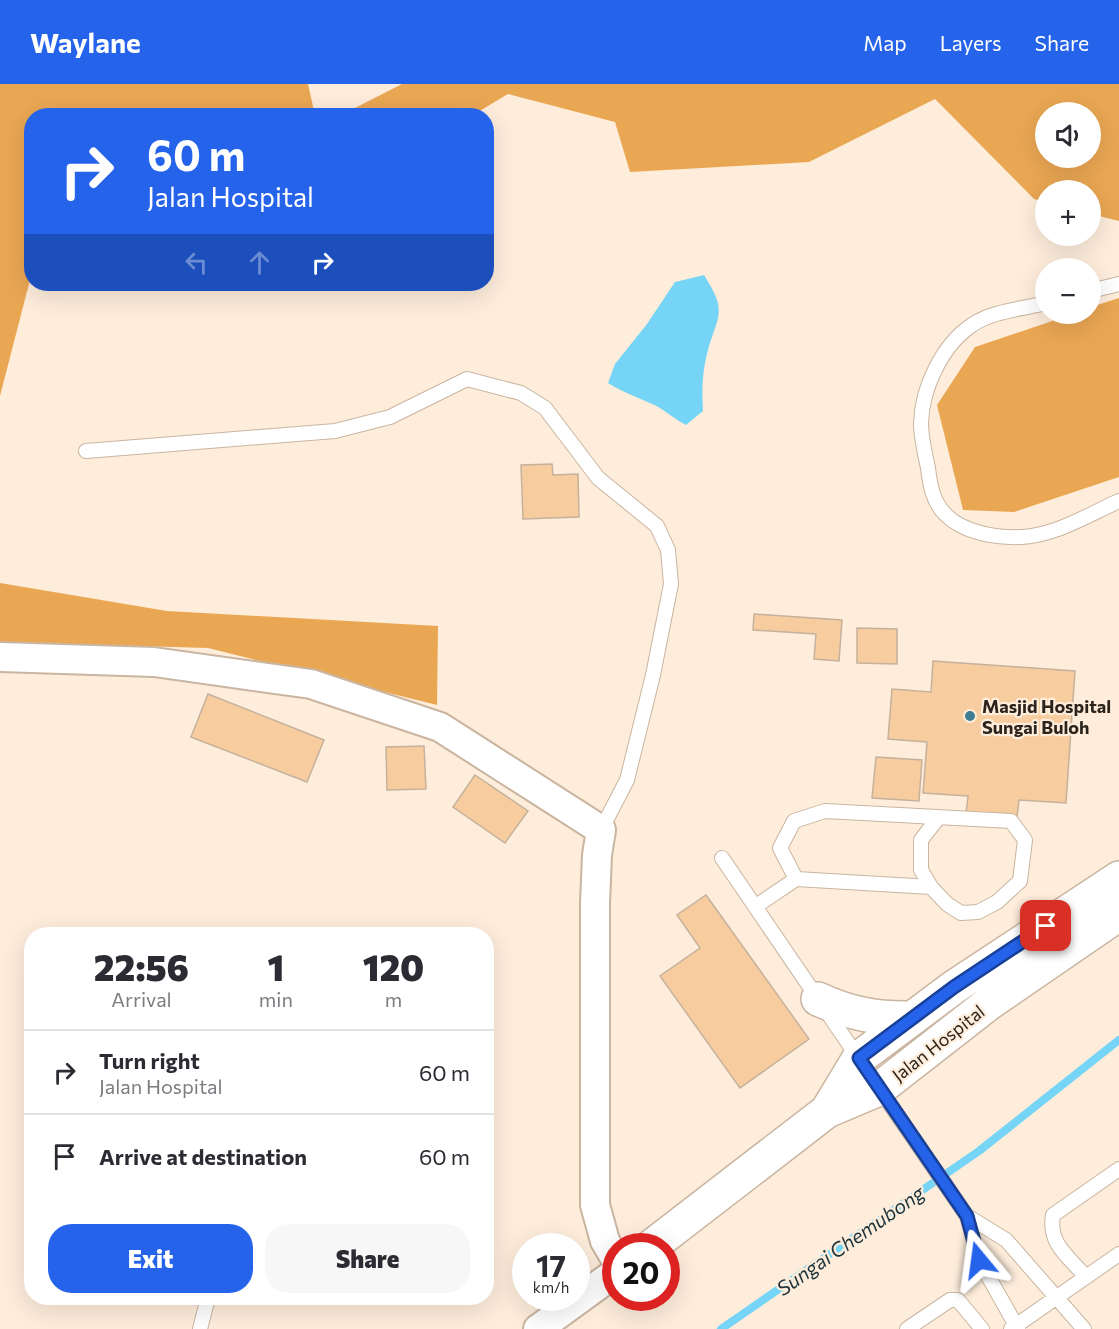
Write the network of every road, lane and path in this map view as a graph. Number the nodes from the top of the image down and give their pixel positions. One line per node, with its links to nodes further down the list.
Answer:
1 (1119, 284): 2 (lane)
2 (1101, 288)
3 (1035, 306): 5 (lane)
4 (86, 451): 8 (lane)
5 (1119, 501)
6 (0, 657): 8 (street)
7 (938, 818): 11 (lane); 12 (lane); 12 (lane)
8 (601, 830): 22 (street)
9 (722, 858): 13 (lane)
10 (1119, 878): 16 (main road, Jalan Hospital)
11 (796, 879): 12 (lane); 13 (lane)
12 (931, 887)
13 (756, 906): 15 (lane)
14 (1119, 914): 18 (main road, Jalan Hospital)
15 (818, 999): 16 (main road); 17 (lane)
16 (913, 1018): 17 (main road, Jalan Hospital)
17 (859, 1058): 18 (lane); 19 (main road, Jalan Hospital)
18 (883, 1094): 19 (main road, Jalan Hospital); 21 (lane)
19 (827, 1111): 23 (main road)
20 (1119, 1169): 25 (lane)
21 (967, 1216): 27 (lane); 29 (lane)
22 (603, 1233)
23 (669, 1233)
24 (1119, 1254): 25 (lane)
25 (1086, 1277): 27 (lane)
26 (602, 1282): 31 (street)
27 (1058, 1298): 29 (lane); 34 (lane)
28 (206, 1305): 30 (lane)
29 (1015, 1328)
30 (200, 1329)
31 (538, 1329)
32 (907, 1329): 33 (lane)
33 (982, 1329)
34 (1084, 1329)

